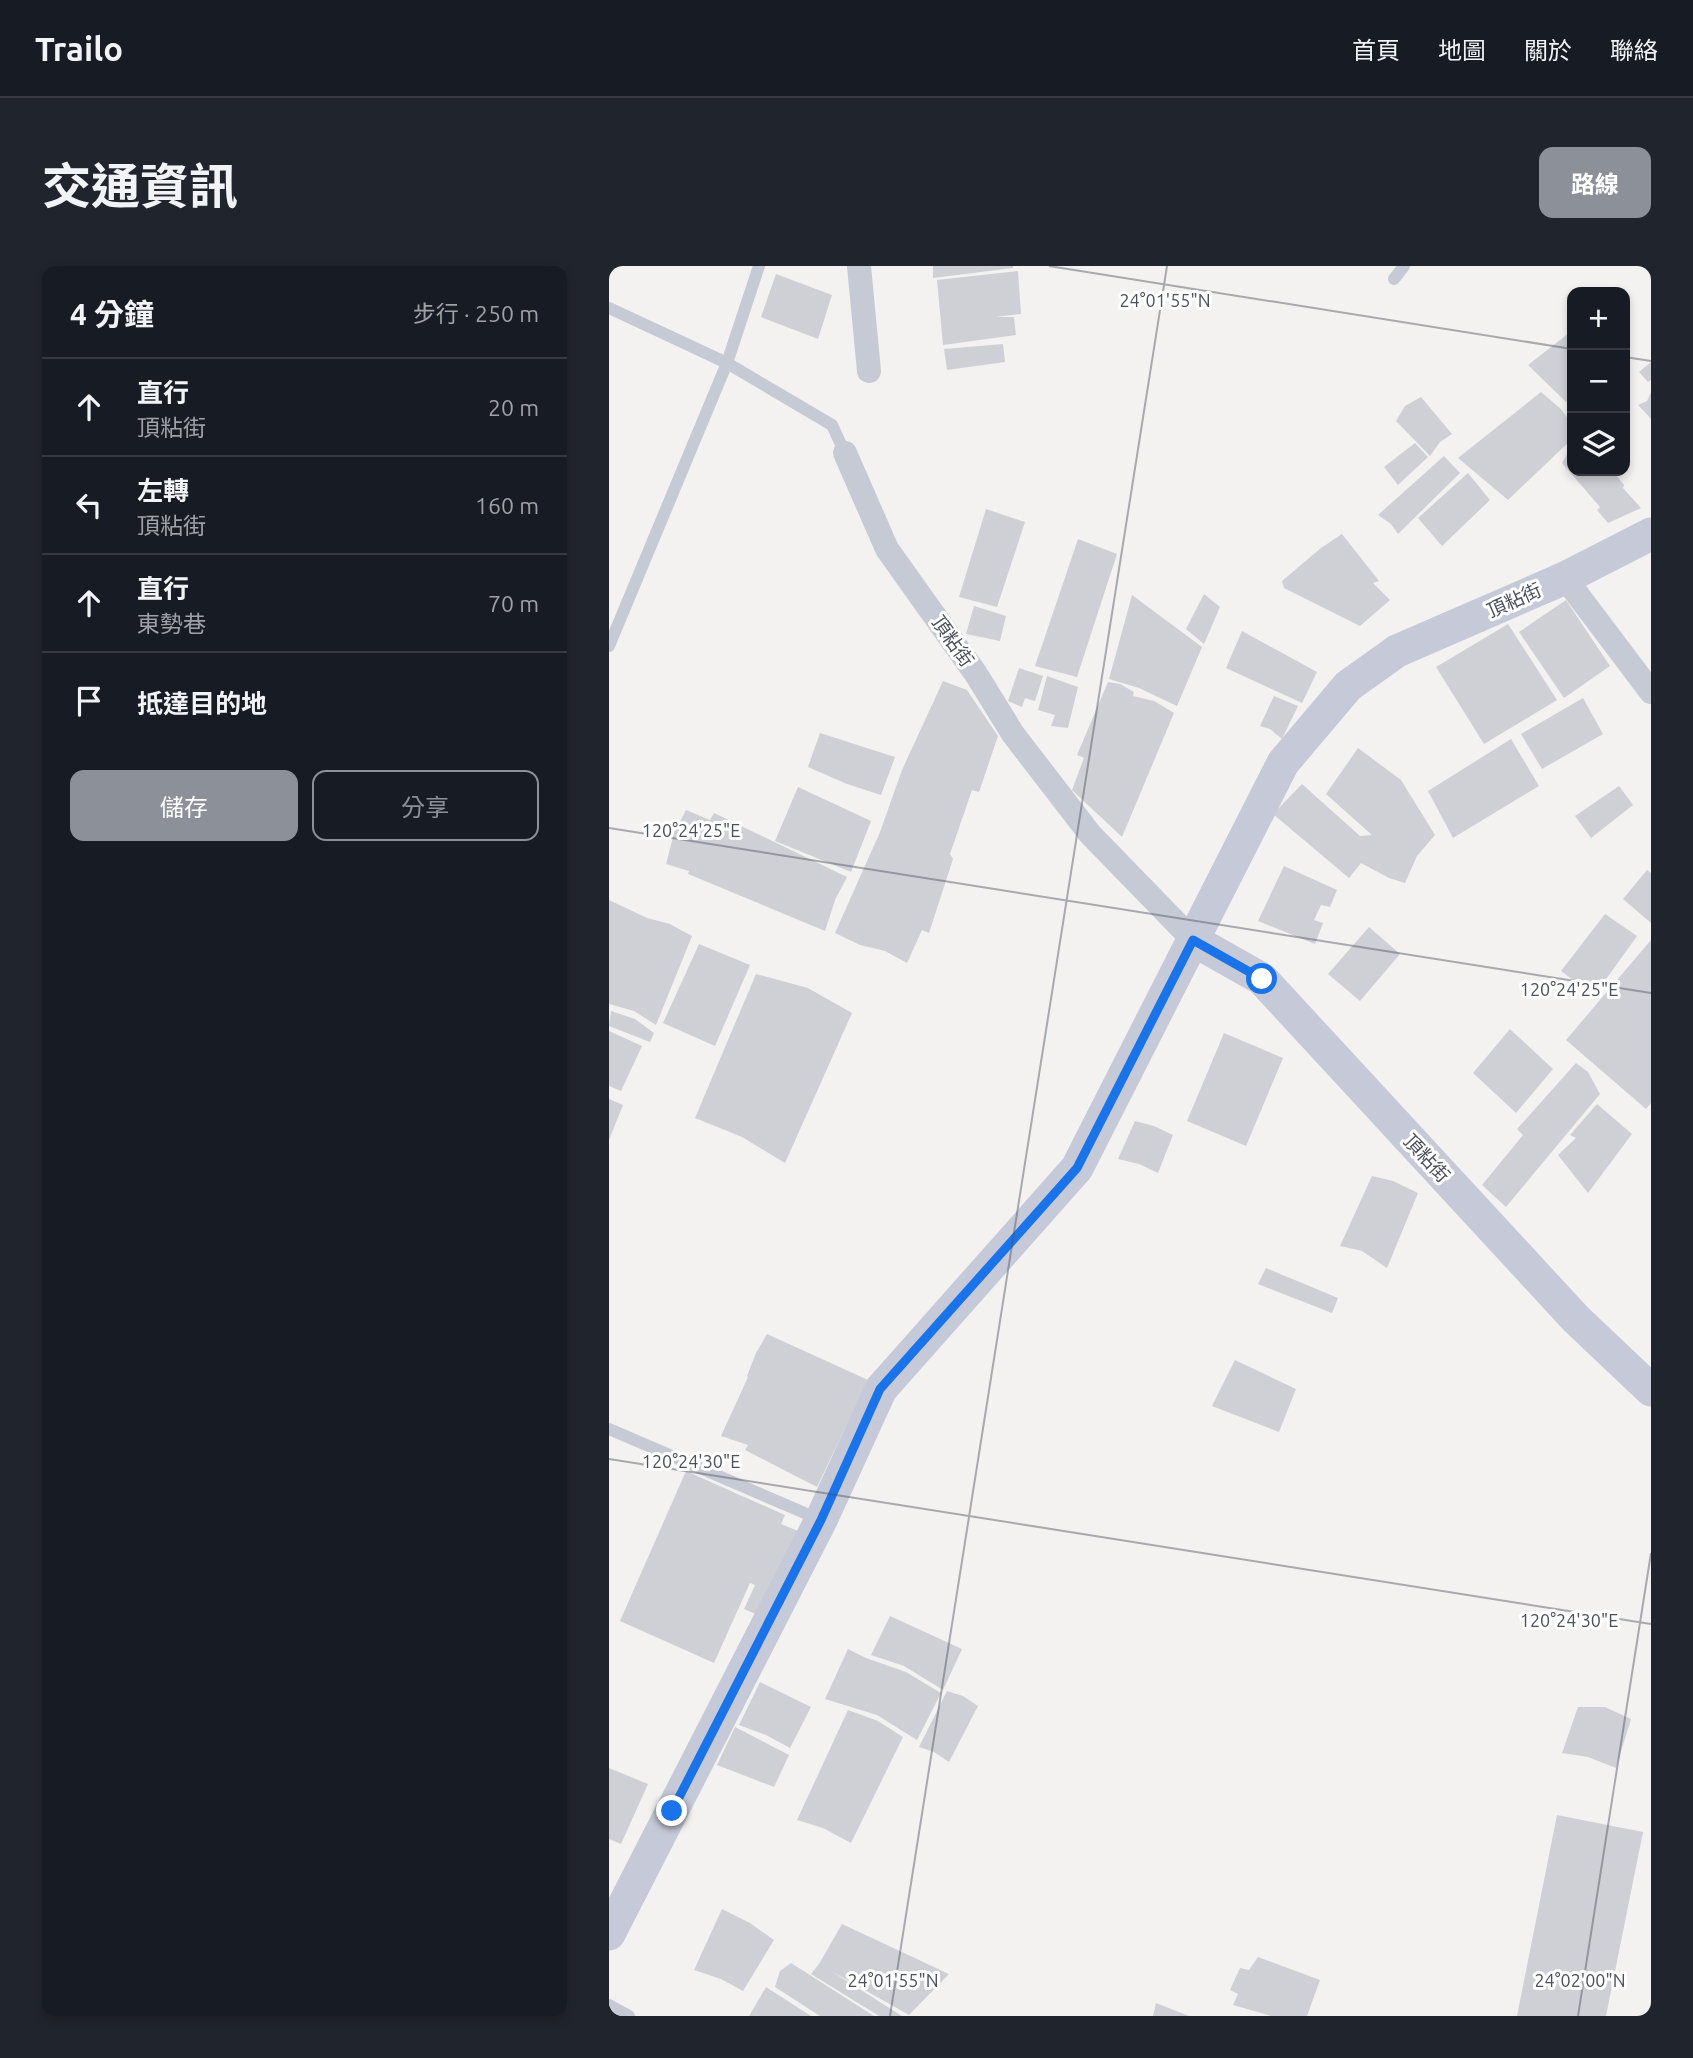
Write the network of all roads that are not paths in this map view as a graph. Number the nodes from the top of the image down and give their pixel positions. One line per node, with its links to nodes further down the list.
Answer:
1 (759, 266): 6 (lane)
2 (859, 266): 7 (street)
3 (1404, 266): 4 (lane)
4 (1394, 279)
5 (609, 307): 6 (lane)
6 (727, 363): 8 (lane); 11 (lane)
7 (869, 371)
8 (845, 453): 13 (street, 頂粘街)
9 (1651, 534): 10 (street, 頂粘街)
10 (1565, 578): 12 (street); 13 (street, 頂粘街)
11 (609, 646)
12 (1651, 692)
13 (1193, 940): 14 (street, 頂粘街); 16 (street, 頂粘街)
14 (1651, 1391)
15 (609, 1429): 16 (lane)
16 (821, 1520): 17 (street, 頂粘街)
17 (609, 1934)
18 (609, 2005): 19 (lane)
19 (629, 2016)

